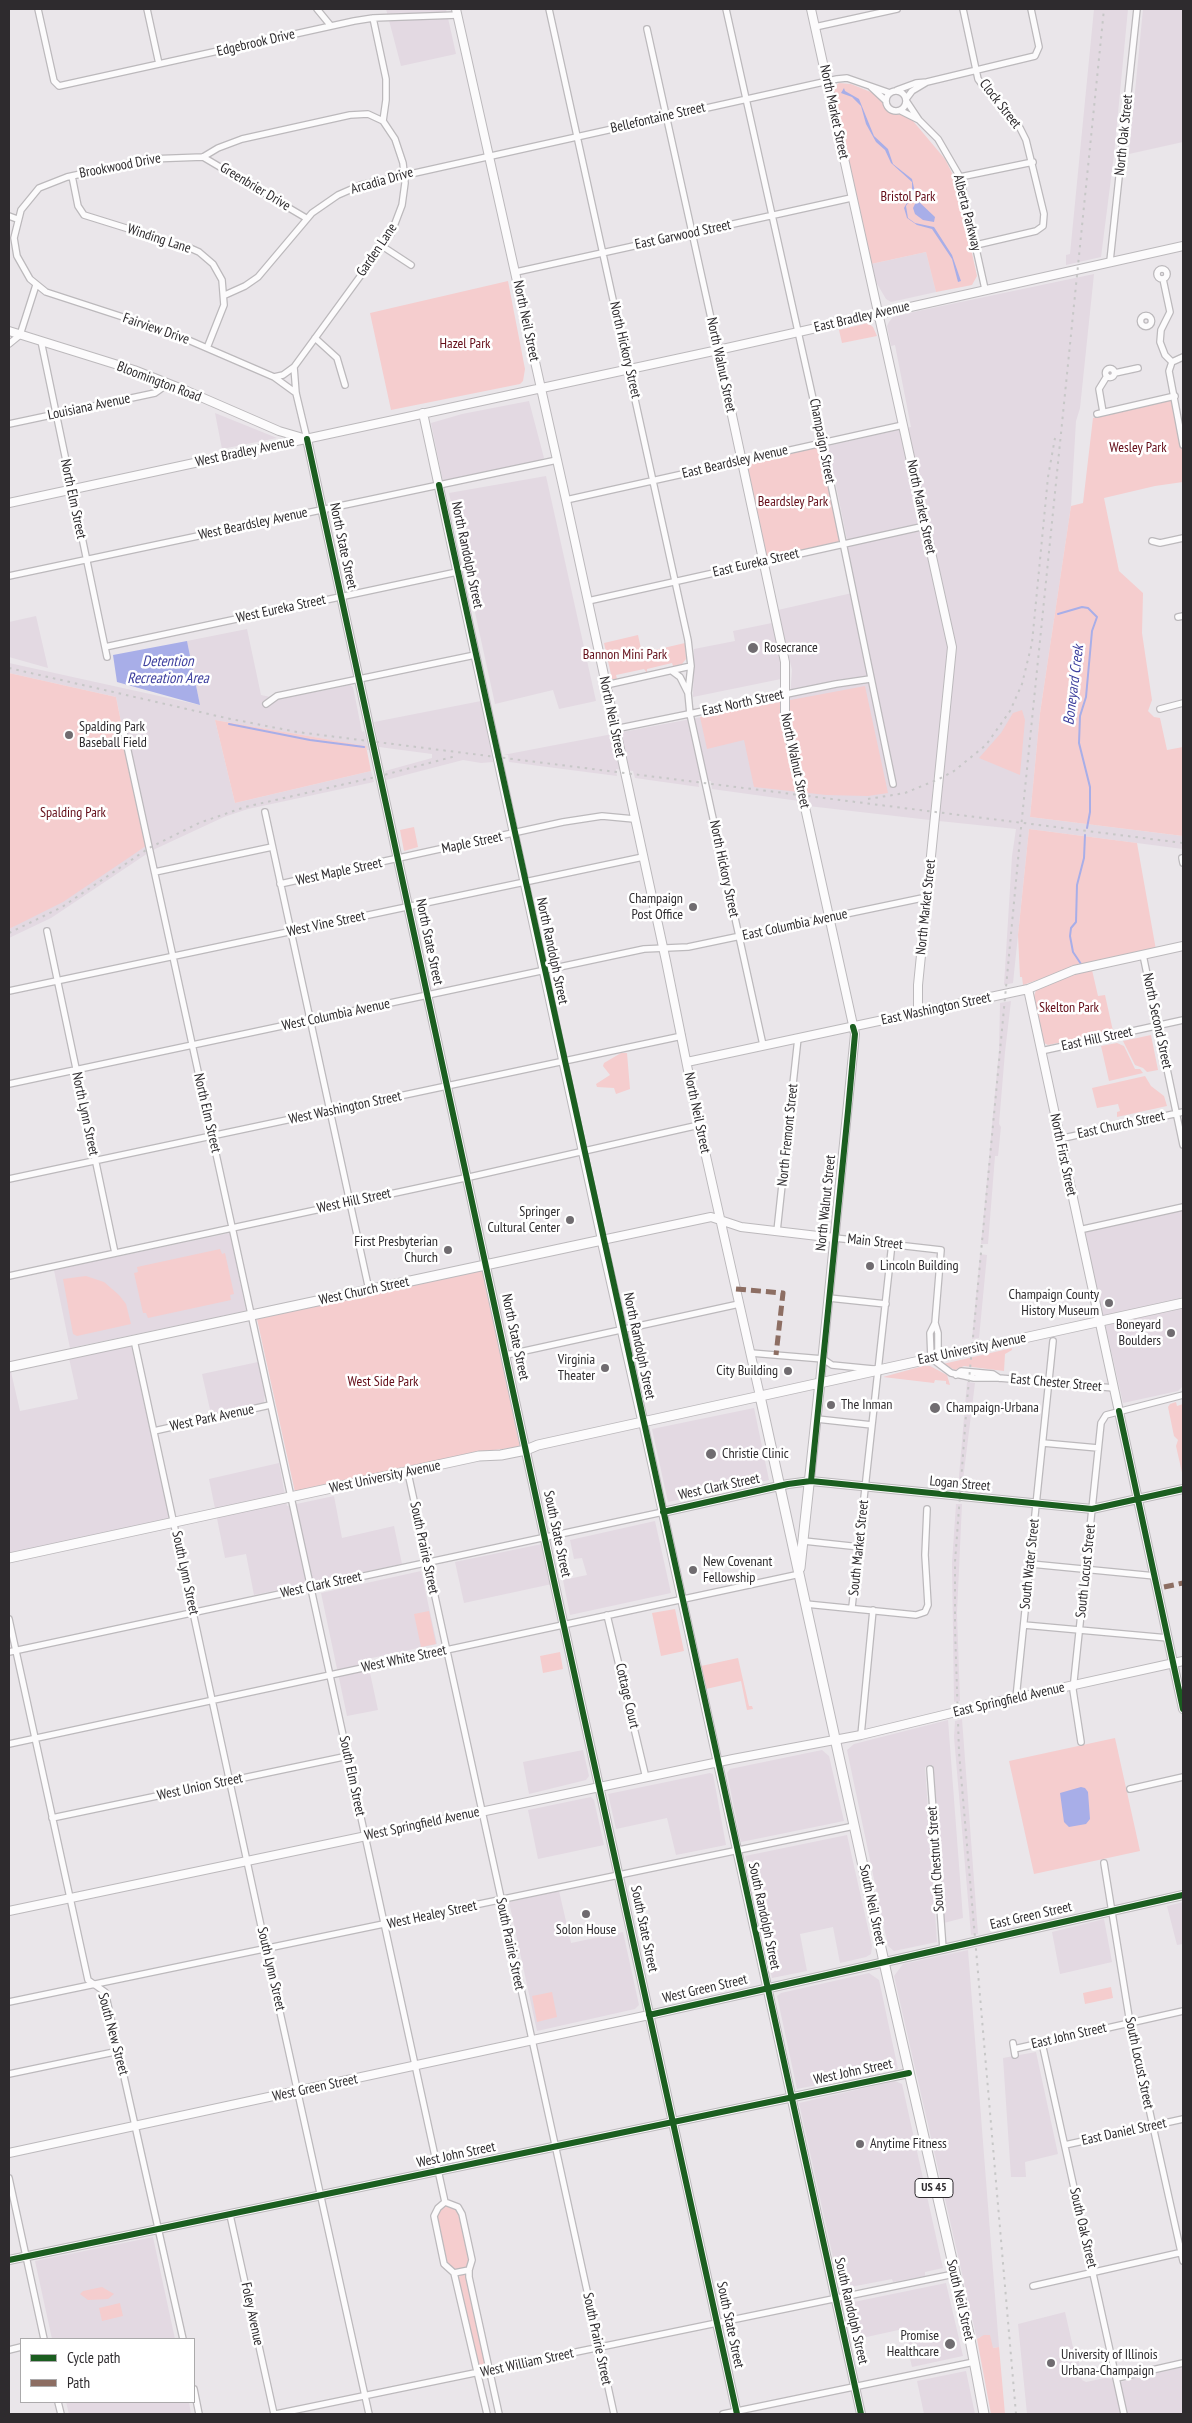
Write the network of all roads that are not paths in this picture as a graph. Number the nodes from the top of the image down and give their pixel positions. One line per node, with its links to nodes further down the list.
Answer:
1 (38, 9): 16 (street, Edgebrook Drive)
2 (147, 9): 16 (street)
3 (317, 9): 13 (street)
4 (549, 9): 29 (street, North Hickory Street)
5 (726, 9): 22 (street, Champaign Street)
6 (811, 9): 14 (main road, North Market Street)
7 (897, 9): 14 (street)
8 (962, 9): 17 (street, Clock Street)
9 (1031, 9): 17 (street)
10 (1136, 9): 46 (street, North Oak Street)
11 (457, 12): 12 (street, Edgebrook Drive); 30 (main road, North Neil Street)
12 (373, 18): 13 (street, Edgebrook Drive); 28 (street)
13 (331, 26): 16 (street, Edgebrook Drive)
14 (816, 27): 18 (main road, North Market Street)
15 (647, 29): 26 (street, North Walnut Street)
16 (159, 64)
17 (976, 71): 19 (street); 32 (street, Clock Street)
18 (827, 80): 20 (street); 22 (street, Bellefontaine Street); 36 (main road, North Market Street)
19 (927, 82): 21 (street); 24 (street)
20 (870, 86): 21 (street); 23 (street)
21 (893, 92): 23 (street); 24 (street)
22 (746, 99): 26 (street, Bellefontaine Street); 37 (street, Champaign Street)
23 (886, 101): 25 (street)
24 (907, 101): 25 (street); 27 (street, Alberta Parkway)
25 (901, 110): 27 (street, Alberta Parkway)
26 (666, 116): 29 (street, Bellefontaine Street); 41 (street, North Walnut Street)
27 (919, 120): 35 (street, Alberta Parkway)
28 (383, 122): 31 (street, Brookwood Drive); 33 (street, Garden Lane)
29 (577, 136): 30 (street, Bellefontaine Street); 45 (street, North Hickory Street)
30 (489, 155): 33 (street, Arcadia Drive); 48 (main road, North Neil Street)
31 (203, 157): 34 (street, Brookwood Drive); 39 (street, Greenbrier Drive)
32 (1033, 162): 35 (street); 42 (street, Clock Street)
33 (405, 174): 39 (street, Arcadia Drive); 43 (street, Garden Lane)
34 (72, 176): 40 (street, Brookwood Drive); 52 (street, Winding Lane)
35 (960, 177): 42 (street, Alberta Parkway)
36 (851, 198): 37 (street, East Garwood Street); 53 (main road, North Market Street)
37 (772, 215): 41 (street, East Garwood Street); 57 (street, Champaign Street)
38 (9, 216): 40 (street)
39 (306, 218): 52 (street, Arcadia Drive)
40 (17, 219): 50 (street)
41 (691, 233): 45 (street, East Garwood Street); 63 (street, North Walnut Street)
42 (976, 245): 51 (street, Alberta Parkway)
43 (382, 246): 47 (street); 59 (street, Garden Lane)
44 (1183, 246): 46 (main road, East Bradley Avenue)
45 (603, 253): 48 (street, East Garwood Street); 68 (street, North Hickory Street)
46 (1110, 262): 51 (main road, East Bradley Avenue)
47 (411, 265)
48 (516, 272): 72 (main road, North Neil Street)
49 (1163, 280): 55 (street)
50 (36, 285): 58 (street); 62 (street, Fairview Drive)
51 (985, 288): 53 (main road, East Bradley Avenue)
52 (225, 295): 62 (street, Winding Lane)
53 (879, 312): 57 (main road, East Bradley Avenue); 80 (main road, North Market Street)
54 (1151, 324): 55 (street)
55 (1161, 330): 65 (street)
56 (9, 331): 58 (main road, Bloomington Road)
57 (798, 331): 63 (main road, East Bradley Avenue); 82 (street, Champaign Street)
58 (20, 334): 60 (main road, Bloomington Road); 61 (street)
59 (315, 338): 66 (street, Garden Lane); 71 (street)
60 (41, 341): 70 (main road, Bloomington Road); 77 (street, North Elm Street)
61 (9, 344)
62 (207, 348): 69 (street, Fairview Drive)
63 (718, 350): 68 (main road, East Bradley Avenue); 85 (main road, North Walnut Street)
64 (1183, 357): 65 (street)
65 (1172, 362): 74 (street)
66 (294, 368): 69 (street); 73 (street)
67 (1138, 368): 75 (street)
68 (629, 369): 72 (main road, East Bradley Avenue); 86 (street, North Hickory Street)
69 (274, 377): 73 (street, Fairview Drive)
70 (164, 382): 77 (street, Louisiana Avenue); 81 (main road, Bloomington Road)
71 (345, 386)
72 (540, 387): 76 (main road, West Bradley Avenue); 84 (main road, North Neil Street)
73 (296, 393): 81 (street)
74 (1175, 396): 75 (street); 83 (street)
75 (1103, 412): 78 (street)
76 (423, 413): 81 (main road, West Bradley Avenue); 87 (main road, North Randolph Street)
77 (56, 414): 79 (street, Louisiana Avenue); 88 (street, North Elm Street)
78 (1096, 414)
79 (9, 424)
80 (903, 425): 82 (street, East Beardsley Avenue); 92 (main road, North Market Street)
81 (307, 439): 88 (main road, West Bradley Avenue); 91 (main road, North State Street)
82 (822, 443): 85 (street, East Beardsley Avenue); 95 (street, Champaign Street)
83 (1183, 445)
84 (557, 460): 87 (street, West Beardsley Avenue); 89 (main road, North Neil Street)
85 (742, 461): 86 (street, East Beardsley Avenue); 97 (main road, North Walnut Street)
86 (654, 480): 89 (street, East Beardsley Avenue); 100 (street, North Hickory Street)
87 (438, 485): 91 (street, West Beardsley Avenue); 98 (main road, North Randolph Street)
88 (71, 490): 90 (main road, West Bradley Avenue); 96 (street, North Elm Street)
89 (566, 500): 102 (main road, North Neil Street)
90 (9, 503)
91 (322, 510): 96 (street, West Beardsley Avenue); 101 (main road, North State Street)
92 (925, 526): 95 (street, East Eureka Street); 129 (main road, North Market Street)
93 (1183, 538): 94 (street)
94 (1152, 541)
95 (843, 543): 97 (street, East Eureka Street); 108 (street, Champaign Street)
96 (86, 560): 99 (street, West Beardsley Avenue); 103 (street, North Elm Street)
97 (763, 561): 100 (street, East Eureka Street); 112 (main road, North Walnut Street)
98 (458, 572): 101 (street, West Eureka Street); 104 (main road, North Randolph Street)
99 (9, 576)
100 (676, 581): 102 (street, East Eureka Street); 106 (street, North Hickory Street)
101 (341, 596): 103 (street, West Eureka Street); 109 (main road, North State Street)
102 (588, 601): 110 (main road, North Neil Street)
103 (105, 647): 105 (street, North Elm Street)
104 (475, 655): 109 (street); 122 (main road, North Randolph Street)
105 (107, 658)
106 (691, 666): 107 (street); 111 (street, North Hickory Street)
107 (672, 671): 110 (street); 111 (street, North Hickory Street)
108 (870, 679): 112 (street, East North Street); 119 (street, Champaign Street)
109 (360, 680): 113 (street); 125 (main road, North State Street)
110 (606, 685): 118 (main road, North Neil Street)
111 (688, 693): 116 (street, North Hickory Street)
112 (784, 694): 116 (street, East North Street); 131 (main road, North Walnut Street)
113 (266, 704)
114 (1183, 704): 115 (street)
115 (1160, 709)
116 (690, 714): 118 (street, East North Street); 134 (street, North Hickory Street)
117 (123, 728): 126 (street, North Elm Street)
118 (615, 729): 121 (main road, North Neil Street)
119 (893, 784)
120 (265, 812): 123 (street)
121 (634, 819): 122 (street, Maple Street); 124 (main road, North Neil Street)
122 (514, 834): 125 (street, Maple Street); 127 (main road, North Randolph Street)
123 (272, 847): 126 (street); 128 (street)
124 (643, 857): 127 (street, West Vine Street); 136 (main road, North Neil Street)
125 (398, 859): 128 (street, West Maple Street); 130 (main road, North State Street)
126 (155, 872): 138 (street, North Elm Street)
127 (525, 883): 130 (street, West Vine Street); 139 (main road, North Randolph Street)
128 (280, 884): 133 (street)
129 (927, 898): 131 (street, East Columbia Avenue); 144 (main road, North Market Street)
130 (408, 907): 133 (street, West Vine Street); 143 (main road, North State Street)
131 (828, 918): 134 (street, East Columbia Avenue); 147 (main road, North Walnut Street)
132 (47, 931): 140 (street, North Lynn Street)
133 (291, 932): 138 (street, West Vine Street); 145 (street)
134 (739, 936): 136 (street, East Columbia Avenue); 152 (street, North Hickory Street)
135 (1183, 946): 137 (main road, East Washington Street)
136 (663, 947): 139 (street, West Columbia Avenue); 149 (main road, North Neil Street)
137 (1143, 955): 141 (main road, East Washington Street); 148 (street, North Second Street)
138 (173, 956): 140 (street, West Vine Street); 151 (street, North Elm Street)
139 (544, 970): 143 (street, West Columbia Avenue); 154 (main road, North Randolph Street)
140 (57, 981): 142 (street, West Vine Street); 156 (street, North Lynn Street)
141 (1028, 989): 144 (main road, East Washington Street); 153 (main road, North First Street)
142 (9, 991)
143 (428, 995): 145 (street, West Columbia Avenue); 158 (main road, North State Street)
144 (918, 1012): 147 (main road, East Washington Street)
145 (310, 1020): 151 (street, West Columbia Avenue); 159 (street)
146 (1183, 1020): 148 (street, East Hill Street)
147 (853, 1026): 150 (main road, East Washington Street); 175 (main road, North Walnut Street)
148 (1158, 1026): 153 (street, East Hill Street); 160 (street, North Second Street)
149 (682, 1036): 154 (street, West Washington Street); 155 (main road, North Neil Street)
150 (798, 1038): 152 (main road, East Washington Street); 174 (street, North Fremont Street)
151 (192, 1045): 156 (street, West Columbia Avenue); 162 (street, North Elm Street)
152 (763, 1045): 155 (main road, East Washington Street)
153 (1041, 1051): 163 (main road, North First Street)
154 (564, 1062): 158 (street, West Washington Street); 165 (main road, North Randolph Street)
155 (686, 1062): 161 (main road, North Neil Street)
156 (76, 1070): 157 (street, West Columbia Avenue); 166 (street, North Lynn Street)
157 (9, 1084)
158 (448, 1086): 159 (street, West Washington Street); 167 (main road, North State Street)
159 (330, 1112): 162 (street, West Washington Street); 169 (street)
160 (1180, 1113): 163 (street, East Church Street); 164 (street, North Second Street)
161 (699, 1124): 165 (street, West Hill Street); 171 (main road, North Neil Street)
162 (212, 1137): 166 (street, West Washington Street); 172 (street, North Elm Street)
163 (1059, 1139): 173 (main road, North First Street)
164 (1183, 1145)
165 (583, 1151): 167 (street, West Hill Street); 176 (main road, North Randolph Street)
166 (95, 1161): 168 (street, West Washington Street); 178 (street, North Lynn Street)
167 (467, 1177): 169 (street, West Hill Street); 179 (main road, North State Street)
168 (9, 1179)
169 (350, 1202): 172 (street, West Hill Street); 181 (street)
170 (1183, 1207): 173 (street)
171 (720, 1220): 174 (main road, Main Street); 176 (main road, West Church Street); 184 (main road, North Neil Street)
172 (233, 1228): 178 (street, West Hill Street); 186 (street, North Elm Street)
173 (1079, 1230): 187 (main road, North First Street)
174 (777, 1231): 175 (main road, Main Street)
175 (835, 1238): 177 (street, Main Street); 182 (main road, North Walnut Street)
176 (602, 1240): 179 (main road, West Church Street); 188 (main road, North Randolph Street)
177 (892, 1244): 185 (street); 193 (street, Main Street)
178 (115, 1253): 180 (street, West Hill Street)
179 (486, 1264): 181 (main road, West Church Street); 192 (main road, North State Street)
180 (9, 1276)
181 (369, 1290): 186 (main road, West Church Street)
182 (829, 1298): 185 (street); 194 (main road, North Walnut Street)
183 (1183, 1303): 187 (main road, East University Avenue)
184 (739, 1304): 188 (street); 191 (main road, North Neil Street)
185 (886, 1304): 196 (street)
186 (251, 1315): 189 (main road, West Church Street); 202 (street, North Elm Street)
187 (1099, 1321): 193 (main road, East University Avenue); 199 (main road, North First Street)
188 (623, 1330): 192 (street); 205 (main road, North Randolph Street)
189 (134, 1340): 195 (main road, West Church Street); 207 (street)
190 (1053, 1341): 198 (street, South Water Street)
191 (751, 1354): 194 (street); 201 (main road, North Neil Street)
192 (506, 1355): 210 (main road, North State Street)
193 (935, 1358): 196 (main road, East University Avenue); 198 (street, East Chester Street)
194 (823, 1359): 196 (street); 197 (main road, North Walnut Street)
195 (9, 1367)
196 (878, 1370): 197 (main road, East University Avenue); 206 (street, South Market Street)
197 (820, 1382): 201 (main road, East University Avenue); 204 (main road)
198 (1049, 1382): 199 (street, East Chester Street); 208 (street, South Water Street)
199 (1114, 1388): 203 (main road, North First Street)
200 (1183, 1395): 203 (street)
201 (760, 1396): 205 (main road, West University Avenue); 213 (main road, South Neil Street)
202 (270, 1406): 207 (street, West Park Avenue); 216 (street, North Elm Street)
203 (1119, 1412): 209 (street, South Locust Street); 217 (main road, North First Street)
204 (817, 1419): 206 (street); 212 (main road)
205 (643, 1422): 210 (main road, West University Avenue); 221 (main road, South Randolph Street)
206 (872, 1425): 214 (street, South Market Street)
207 (154, 1430): 222 (street)
208 (1043, 1443): 209 (street); 218 (street, South Water Street)
209 (1098, 1448): 220 (street, South Locust Street)
210 (526, 1450): 211 (main road, West University Avenue); 223 (main road, South State Street)
211 (408, 1472): 216 (main road, West University Avenue); 227 (street, South Prairie Street)
212 (810, 1481): 213 (main road, Logan Street); 214 (main road, Logan Street); 224 (main road)
213 (780, 1486): 221 (main road, West Clark Street); 230 (main road, South Neil Street)
214 (866, 1486): 218 (main road, Logan Street); 225 (street, South Market Street)
215 (1183, 1490): 217 (main road, Logan Street)
216 (291, 1498): 222 (main road, West University Avenue); 232 (street, South Elm Street)
217 (1138, 1500): 220 (main road, Logan Street); 231 (main road, North First Street)
218 (1037, 1503): 220 (main road, Logan Street); 228 (street, South Water Street)
219 (927, 1509): 236 (street)
220 (1092, 1509): 229 (street, South Locust Street)
221 (663, 1512): 223 (street, West Clark Street); 233 (main road, South Randolph Street)
222 (174, 1523): 226 (main road, West University Avenue); 237 (street, South Lynn Street)
223 (545, 1537): 227 (street, West Clark Street); 240 (main road, South State Street)
224 (804, 1541): 225 (street); 230 (main road)
225 (860, 1547): 235 (street, South Market Street)
226 (9, 1558)
227 (428, 1563): 232 (street, West Clark Street); 244 (street, South Prairie Street)
228 (1030, 1564): 229 (street); 241 (street, South Water Street)
229 (1086, 1570): 231 (street); 242 (street, South Locust Street)
230 (800, 1574): 233 (street, West White Street); 234 (main road, South Neil Street)
231 (1155, 1576): 243 (main road, North First Street)
232 (311, 1587): 237 (street, West Clark Street); 248 (street, South Elm Street)
233 (681, 1599): 238 (street, West White Street); 259 (main road, South Randolph Street)
234 (806, 1604): 235 (street); 255 (main road, South Neil Street)
235 (852, 1608): 236 (street)
236 (873, 1610): 253 (street, South Market Street)
237 (194, 1613): 245 (street, West Clark Street); 251 (street, South Lynn Street)
238 (608, 1615): 240 (street, West White Street); 262 (street, Cottage Court)
239 (9, 1619): 245 (street, South New Street)
240 (564, 1625): 244 (street, West White Street); 264 (main road, South State Street)
241 (1024, 1625): 242 (street); 250 (street, South Water Street)
242 (1080, 1630): 243 (street); 249 (street, South Locust Street)
243 (1168, 1638): 247 (main road, North First Street)
244 (446, 1650): 248 (street, West White Street); 266 (street, South Prairie Street)
245 (12, 1652): 254 (street, South New Street)
246 (1183, 1661): 247 (main road, East Springfield Avenue)
247 (1173, 1663): 249 (main road, East Springfield Avenue); 252 (main road, North First Street)
248 (330, 1676): 251 (street, West White Street); 258 (street, South Elm Street)
249 (1074, 1685): 250 (main road, East Springfield Avenue); 256 (street, South Locust Street)
250 (1016, 1698): 253 (main road, East Springfield Avenue)
251 (213, 1701): 254 (street, West White Street); 263 (street, South Lynn Street)
252 (1183, 1708)
253 (860, 1735): 255 (main road, East Springfield Avenue)
254 (34, 1738): 257 (street, West White Street); 267 (street, South New Street)
255 (835, 1740): 259 (main road, West Springfield Avenue); 268 (main road, South Neil Street / US 45)
256 (1082, 1742)
257 (9, 1744)
258 (348, 1756): 263 (street, West Union Street); 269 (street, South Elm Street)
259 (717, 1763): 262 (main road, West Springfield Avenue); 270 (main road, South Randolph Street)
260 (930, 1769): 281 (street, South Chestnut Street)
261 (1183, 1777): 265 (street)
262 (646, 1778): 264 (main road, West Springfield Avenue)
263 (230, 1781): 267 (street, West Union Street); 271 (street, South Lynn Street)
264 (599, 1787): 266 (main road, West Springfield Avenue); 273 (main road, South State Street)
265 (1130, 1789)
266 (481, 1812): 269 (main road, West Springfield Avenue); 276 (street, South Prairie Street)
267 (52, 1818): 275 (street, South New Street)
268 (854, 1826): 270 (street, West Healey Street); 282 (main road, South Neil Street / US 45)
269 (365, 1836): 271 (main road, West Springfield Avenue); 279 (street, South Elm Street)
270 (737, 1851): 273 (street, West Healey Street); 284 (main road, South Randolph Street)
271 (248, 1861): 275 (main road, West Springfield Avenue); 280 (street, South Lynn Street)
272 (1104, 1863): 278 (street, South Locust Street)
273 (619, 1875): 276 (street, West Healey Street); 287 (main road, South State Street)
274 (1183, 1895): 278 (main road, East Green Street)
275 (70, 1898): 277 (main road, West Springfield Avenue); 283 (street, South New Street)
276 (501, 1900): 279 (street, West Healey Street); 289 (street, South Prairie Street)
277 (9, 1911)
278 (1111, 1911): 281 (main road, East Green Street); 288 (street, South Locust Street)
279 (384, 1925): 280 (street, West Healey Street); 293 (street, South Elm Street)
280 (266, 1949): 283 (street, West Healey Street); 296 (street, South Lynn Street)
281 (943, 1949): 282 (main road, East Green Street)
282 (884, 1962): 284 (main road, West Green Street); 294 (main road, South Neil Street / US 45)
283 (95, 1984): 285 (street, West Healey Street); 292 (street, South New Street)
284 (767, 1988): 287 (main road, West Green Street); 297 (main road, South Randolph Street)
285 (9, 2002)
286 (1183, 2011): 288 (street, East John Street)
287 (649, 2015): 289 (main road, West Green Street); 299 (main road, South State Street)
288 (1130, 2023): 290 (street, East John Street); 301 (street, South Locust Street)
289 (532, 2040): 293 (main road, West Green Street); 303 (street, South Prairie Street)
290 (1042, 2042): 291 (street, East John Street); 302 (street, South Oak Street)
291 (1014, 2049)
292 (119, 2051): 295 (street); 300 (street, South New Street)
293 (416, 2065): 296 (main road, West Green Street); 305 (street, South Elm Street)
294 (909, 2073): 297 (main road, West John Street); 318 (main road, South Neil Street / US 45)
295 (9, 2074)
296 (298, 2091): 300 (main road, West Green Street); 307 (street, South Lynn Street)
297 (791, 2098): 299 (main road, West John Street); 320 (main road, South Randolph Street)
298 (1183, 2119): 301 (street, East Daniel Street)
299 (673, 2123): 303 (main road, West John Street); 321 (main road, South State Street)
300 (136, 2126): 304 (main road, West Green Street); 310 (street, South New Street)
301 (1153, 2126): 302 (street, East Daniel Street); 311 (street, South Locust Street)
302 (1065, 2145): 316 (street, South Oak Street)
303 (555, 2147): 305 (main road, West John Street); 324 (street, South Prairie Street)
304 (9, 2153)
305 (438, 2171): 307 (main road, West John Street); 308 (street, South Elm Street)
306 (9, 2178): 312 (street)
307 (320, 2196): 309 (main road, West John Street); 332 (street, South Lynn Street)
308 (445, 2202): 315 (street); 317 (street)
309 (230, 2215): 310 (main road, West John Street); 335 (street, Foley Avenue)
310 (158, 2229): 312 (main road, West John Street); 323 (street, South New Street)
311 (1182, 2252): 314 (street, South Locust Street); 316 (street)
312 (25, 2256): 313 (main road, West John Street); 322 (street)
313 (9, 2260)
314 (1183, 2261)
315 (469, 2270): 317 (street); 327 (street)
316 (1093, 2272): 319 (street); 329 (street, South Oak Street)
317 (454, 2273): 328 (street)
318 (954, 2274): 320 (street, West William Street); 325 (main road, South Neil Street / US 45)
319 (1033, 2286)
320 (835, 2298): 321 (street, West William Street); 330 (main road, South Randolph Street)
321 (717, 2323): 324 (street, West William Street); 333 (main road, South State Street)
322 (44, 2338)
323 (183, 2338)
324 (599, 2348): 327 (street, West William Street); 339 (street, South Prairie Street)
325 (974, 2362): 330 (street); 342 (main road, South Neil Street / US 45)
326 (1183, 2363): 329 (street)
327 (489, 2371): 328 (street, West William Street); 338 (street)
328 (478, 2374): 332 (street, West William Street); 337 (street)
329 (1117, 2378): 343 (street, South Oak Street)
330 (855, 2387): 333 (street); 341 (main road, South Randolph Street)
331 (195, 2394): 334 (street)
332 (365, 2396): 335 (street, West William Street); 336 (street, South Lynn Street)
333 (737, 2413): 340 (street)
334 (199, 2414)
335 (275, 2414)
336 (369, 2414)
337 (487, 2414)
338 (499, 2414)
339 (614, 2414)
340 (723, 2414)
341 (861, 2414)
342 (984, 2414)
343 (1124, 2414)

